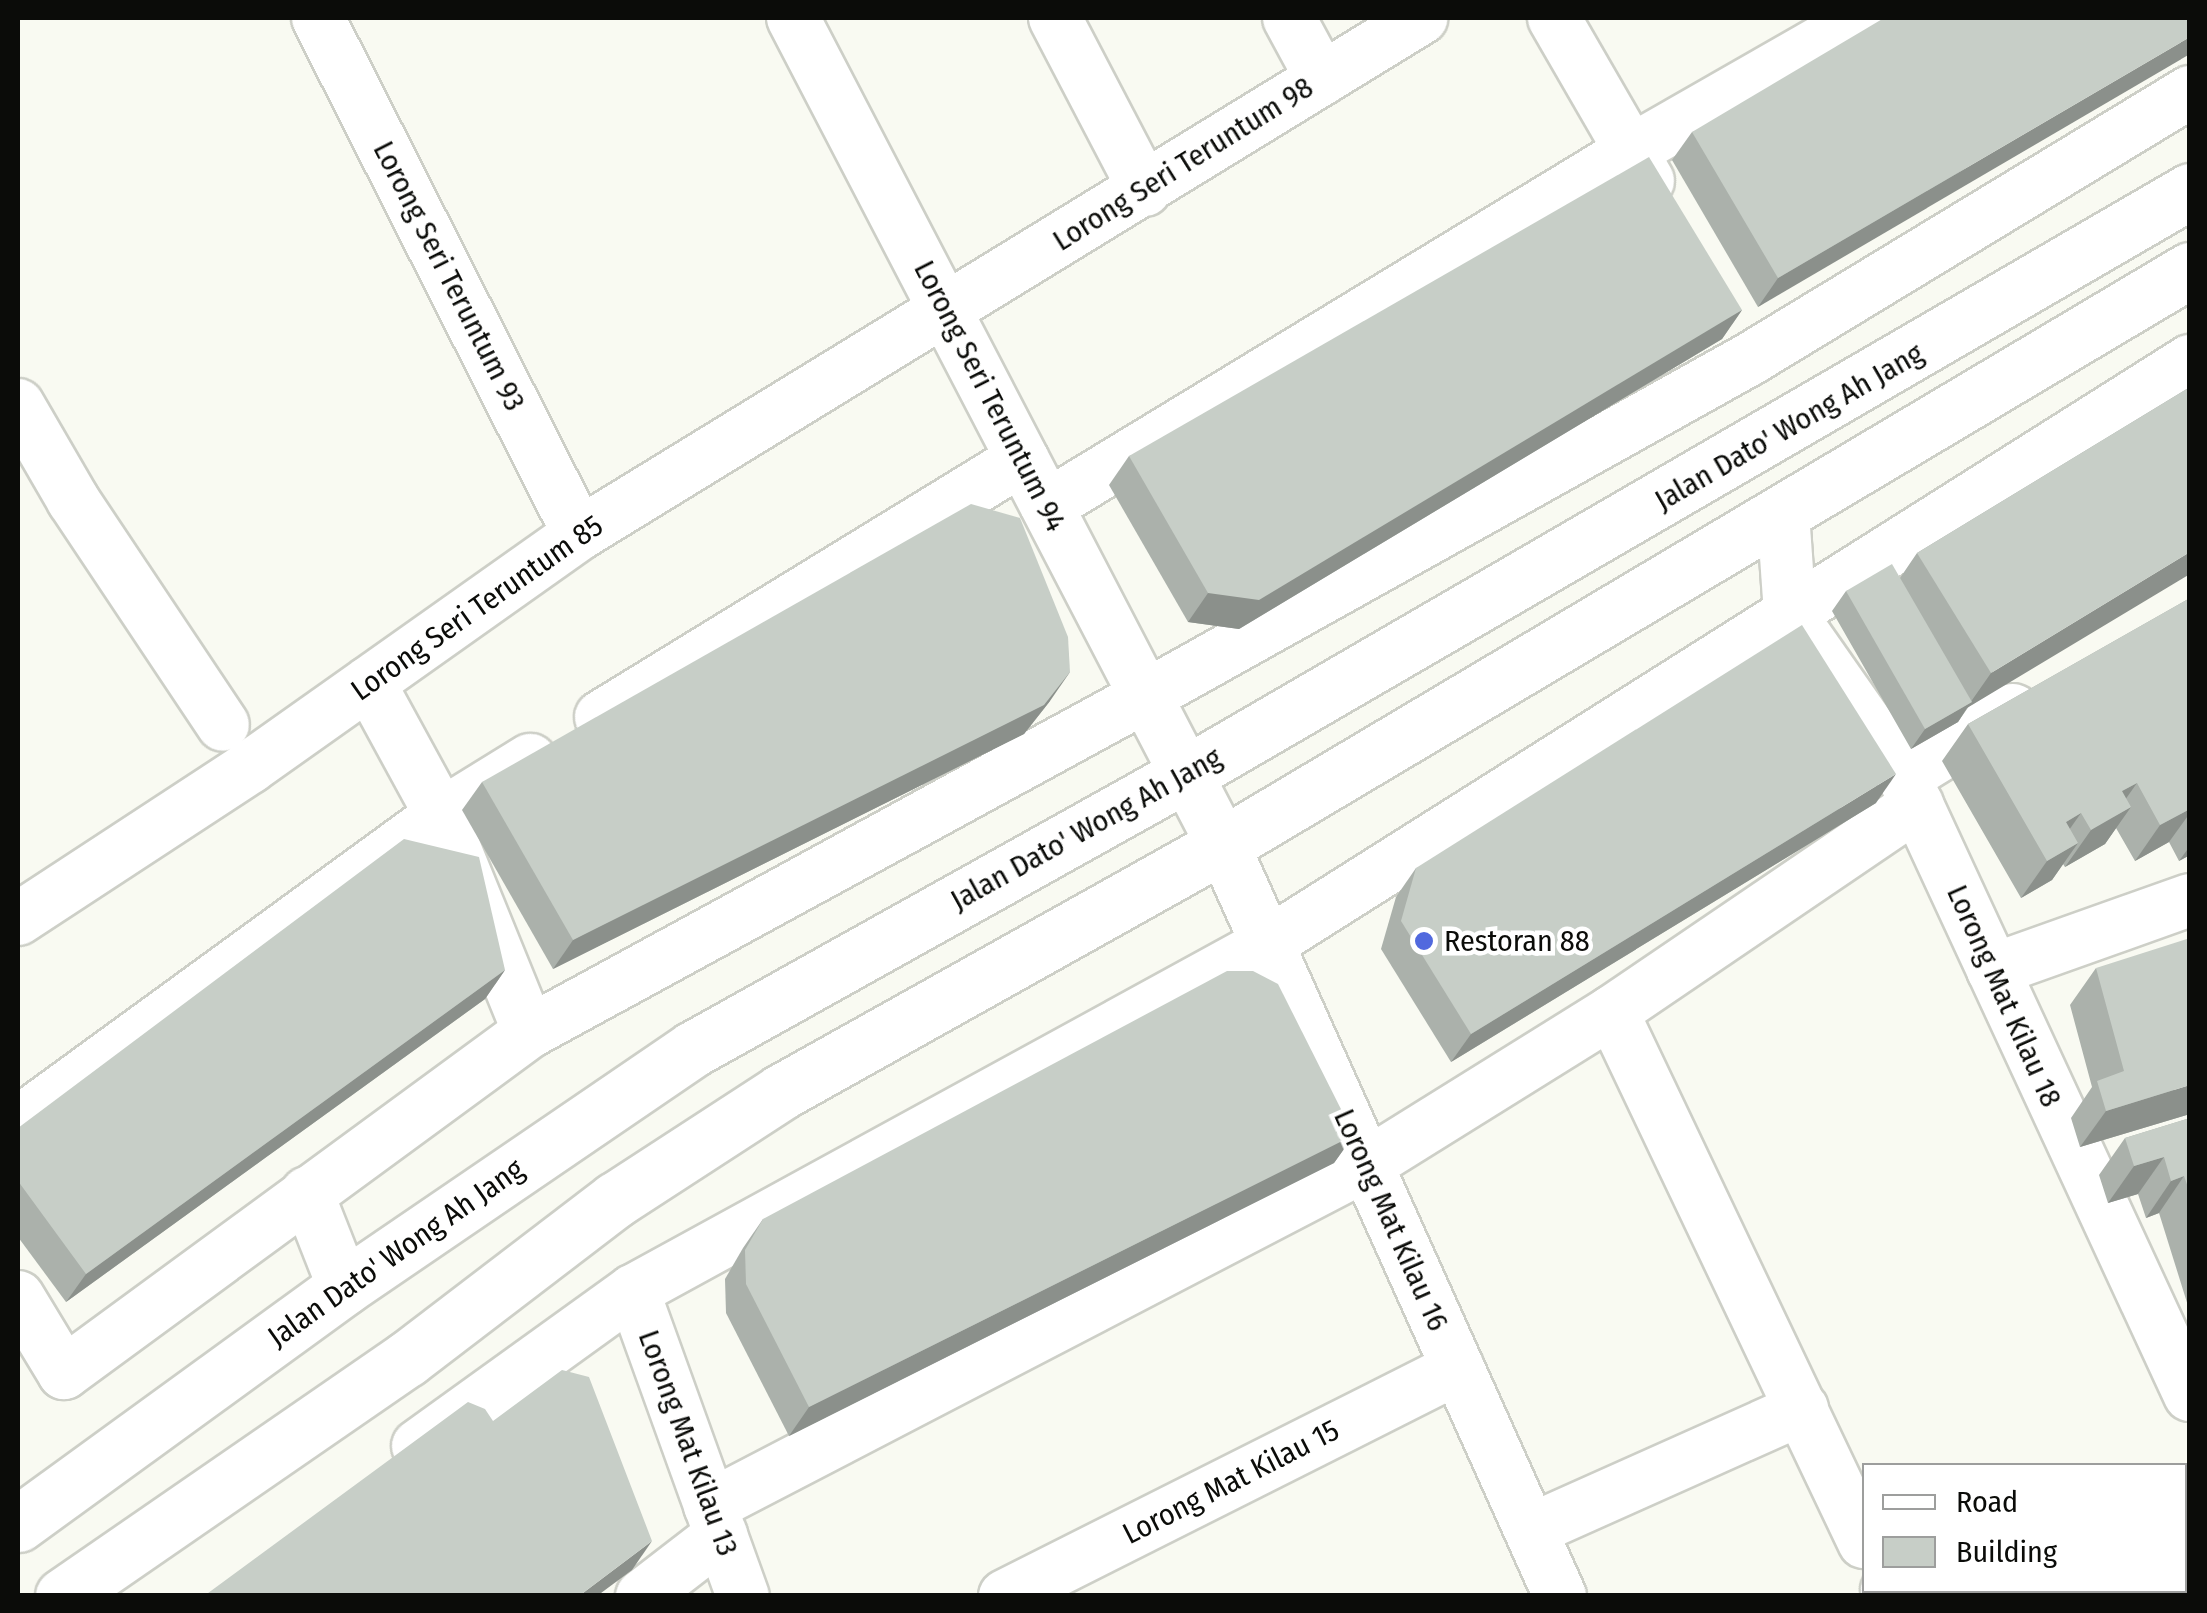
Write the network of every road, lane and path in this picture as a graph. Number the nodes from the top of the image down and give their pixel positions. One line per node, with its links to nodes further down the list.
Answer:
1 (318, 18): 24 (street, Lorong Seri Teruntum 93)
2 (793, 18): 15 (street, Lorong Seri Teruntum 94)
3 (1055, 18): 11 (street)
4 (1289, 18): 8 (street)
5 (1421, 18): 8 (street, Lorong Seri Teruntum 98)
6 (1554, 18): 10 (street)
7 (1863, 18): 10 (street)
8 (1322, 79): 11 (street, Lorong Seri Teruntum 98)
9 (2190, 92): 17 (street)
10 (1630, 150): 13 (street); 22 (street)
11 (1144, 190): 15 (street, Lorong Seri Teruntum 98)
12 (2190, 190): 20 (main road, Jalan Dato' Wong Ah Jang)
13 (1668, 214)
14 (2190, 270): 23 (main road)
15 (944, 309): 21 (street, Lorong Seri Teruntum 94); 24 (street, Lorong Seri Teruntum 85)
16 (1723, 310): 17 (street)
17 (1750, 358): 20 (street); 28 (street)
18 (2190, 362): 25 (street)
19 (18, 406): 29 (street)
20 (1790, 427): 30 (main road, Jalan Dato' Wong Ah Jang)
21 (1022, 459): 22 (street, Lorong Seri Teruntum 94); 32 (street)
22 (1047, 506): 28 (street, Lorong Seri Teruntum 94)
23 (1783, 512): 25 (street); 33 (main road)
24 (579, 534): 26 (street, Lorong Seri Teruntum 85)
25 (1790, 613): 31 (street, Lorong Mat Kilau 18); 36 (street)
26 (369, 683): 32 (street); 35 (street, Lorong Seri Teruntum 85)
27 (2055, 684): 31 (street)
28 (1146, 696): 30 (street, Lorong Seri Teruntum 94); 39 (street)
29 (222, 725)
30 (1186, 774): 33 (street, Lorong Seri Teruntum 94); 45 (main road, Jalan Dato' Wong Ah Jang)
31 (1910, 791): 37 (street, Lorong Mat Kilau 18); 38 (street)
32 (441, 815): 39 (street); 40 (street)
33 (1223, 844): 36 (street, Lorong Mat Kilau 16); 56 (main road)
34 (2190, 900): 37 (street)
35 (18, 919)
36 (1268, 944): 43 (street, Lorong Mat Kilau 16); 46 (street)
37 (1993, 970): 42 (street, Lorong Mat Kilau 18)
38 (1612, 1012): 43 (street); 50 (street)
39 (528, 1032): 44 (street)
40 (18, 1123)
41 (2134, 1146): 42 (street)
42 (2078, 1163): 49 (street, Lorong Mat Kilau 18)
43 (1366, 1164): 48 (street, Lorong Mat Kilau 16); 52 (street)
44 (307, 1193): 45 (street); 47 (street)
45 (344, 1286): 53 (main road, Jalan Dato' Wong Ah Jang)
46 (633, 1291): 51 (street); 52 (street, Lorong Mat Kilau 13)
47 (18, 1298)
48 (1458, 1368): 54 (street, Lorong Mat Kilau 16); 59 (street, Lorong Mat Kilau 15)
49 (2187, 1383)
50 (1802, 1409): 54 (street); 55 (street)
51 (382, 1472)
52 (716, 1520): 57 (street); 58 (street, Lorong Mat Kilau 13)
53 (18, 1524)
54 (1531, 1530): 60 (street, Lorong Mat Kilau 16)
55 (1862, 1538)
56 (63, 1596)
57 (642, 1596)
58 (743, 1596)
59 (1005, 1596)
60 (1560, 1596)

